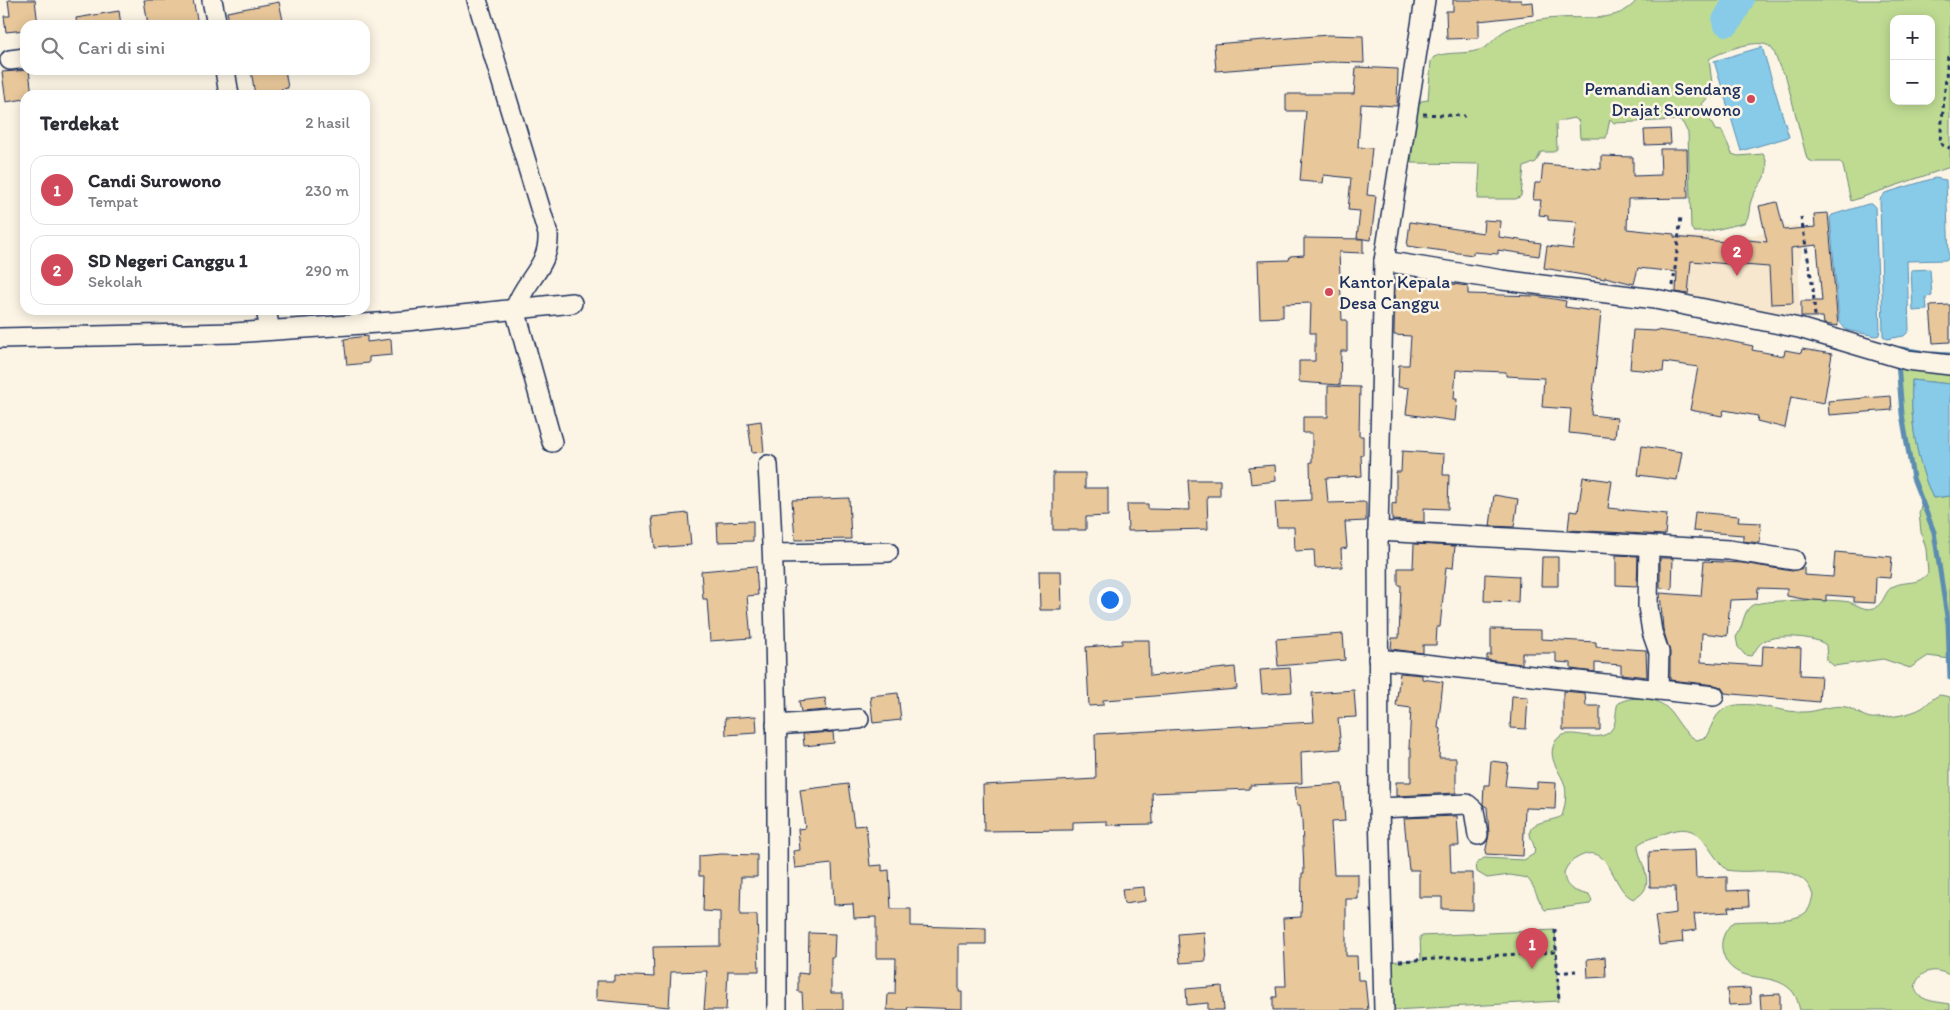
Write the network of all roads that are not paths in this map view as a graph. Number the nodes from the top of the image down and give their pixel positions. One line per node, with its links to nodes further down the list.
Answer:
1 (212, 0): 4 (street)
2 (477, 0): 9 (street)
3 (1425, 0): 7 (street)
4 (216, 20)
5 (226, 75): 6 (street)
6 (228, 90)
7 (1384, 261): 13 (street); 16 (street)
8 (572, 303): 9 (street)
9 (515, 309): 11 (street); 14 (street)
10 (267, 315): 11 (street)
11 (270, 330): 12 (street)
12 (0, 338)
13 (1950, 365)
14 (552, 442)
15 (768, 465): 19 (street)
16 (1378, 531): 17 (street); 21 (street)
17 (1648, 546): 20 (street); 22 (street)
18 (888, 552): 19 (street)
19 (772, 554): 25 (street)
20 (1794, 560)
21 (1378, 660): 22 (street); 26 (street)
22 (1658, 690): 23 (street)
23 (1714, 696)
24 (859, 719): 25 (street)
25 (776, 725): 28 (street)
26 (1379, 808): 27 (street); 29 (street)
27 (1478, 835)
28 (777, 1010)
29 (1384, 1010)

